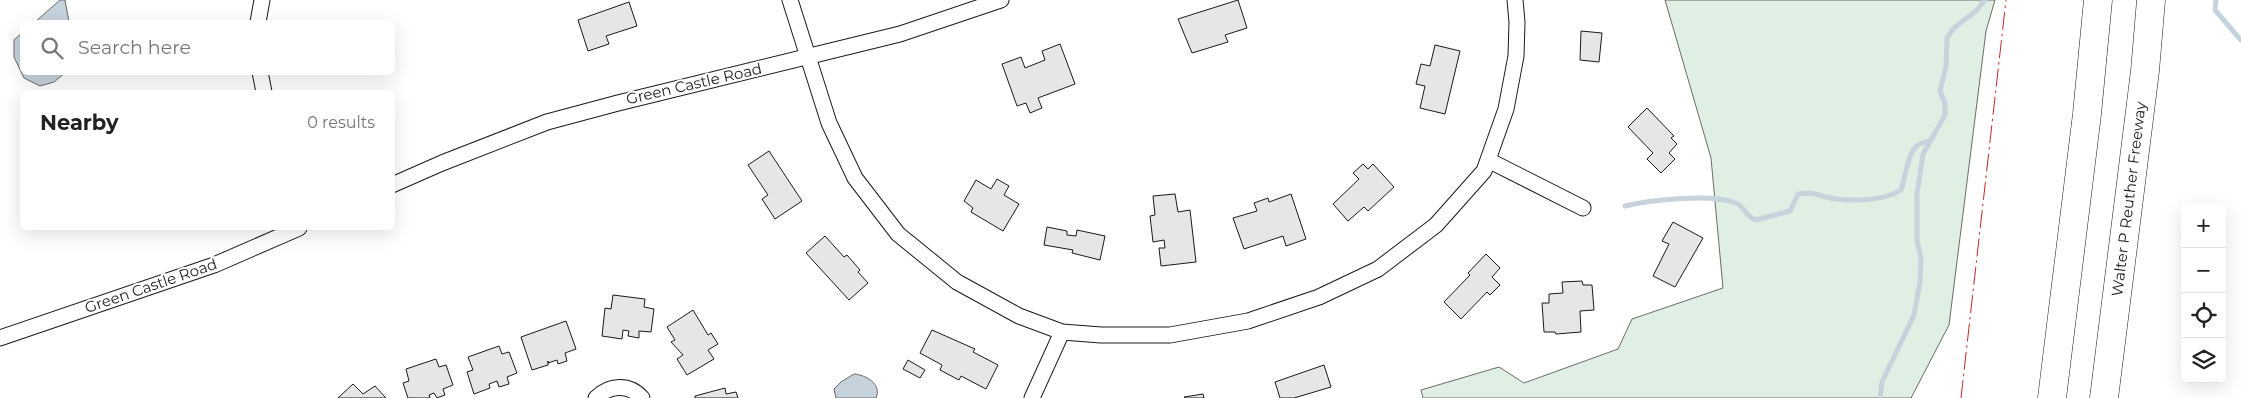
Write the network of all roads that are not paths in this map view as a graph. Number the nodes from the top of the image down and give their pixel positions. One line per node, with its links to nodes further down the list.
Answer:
1 (262, 0): 7 (street)
2 (790, 0): 8 (street)
3 (1001, 0): 8 (street, Green Castle Road)
4 (1515, 0): 11 (street)
5 (2098, 0): 20 (highway)
6 (2150, 0): 21 (highway, Walter P Reuther Freeway)
7 (258, 20)
8 (807, 57): 12 (street, Green Castle Road); 15 (street)
9 (261, 75): 10 (street)
10 (264, 90)
11 (1488, 160): 13 (street); 15 (street)
12 (395, 184)
13 (1583, 208)
14 (293, 230): 16 (street, Green Castle Road)
15 (1062, 332): 19 (street)
16 (0, 338)
17 (596, 398): 18 (street)
18 (642, 398)
19 (1032, 398)
20 (2052, 398)
21 (2104, 398)

